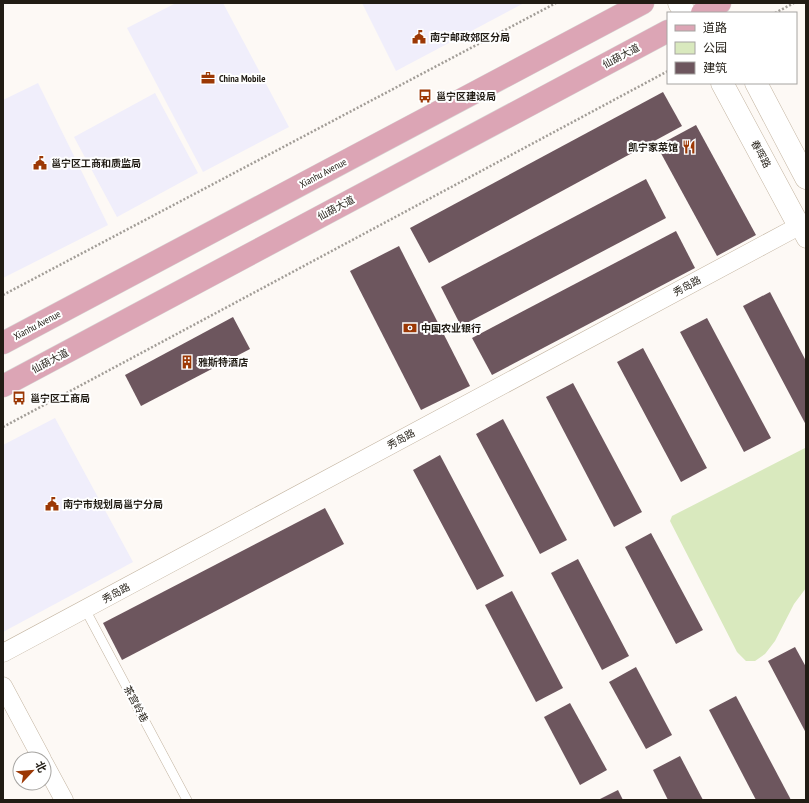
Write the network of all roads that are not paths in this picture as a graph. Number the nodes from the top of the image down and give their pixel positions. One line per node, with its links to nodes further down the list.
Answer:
1 (643, 3): 9 (main road, Xianhu Avenue)
2 (679, 3): 3 (street)
3 (684, 12)
4 (667, 32): 10 (main road, 仙葫大道)
5 (723, 84): 8 (street, 春晖路)
6 (757, 84): 7 (street)
7 (806, 178)
8 (804, 226): 11 (street, 秀岛路)
9 (3, 343)
10 (3, 386)
11 (85, 609): 12 (street, 秀岛路); 17 (lane, 茶宫岭巷)
12 (3, 653)
13 (3, 686): 14 (street)
14 (38, 751)
15 (52, 778): 16 (street)
16 (64, 800)
17 (186, 800)

